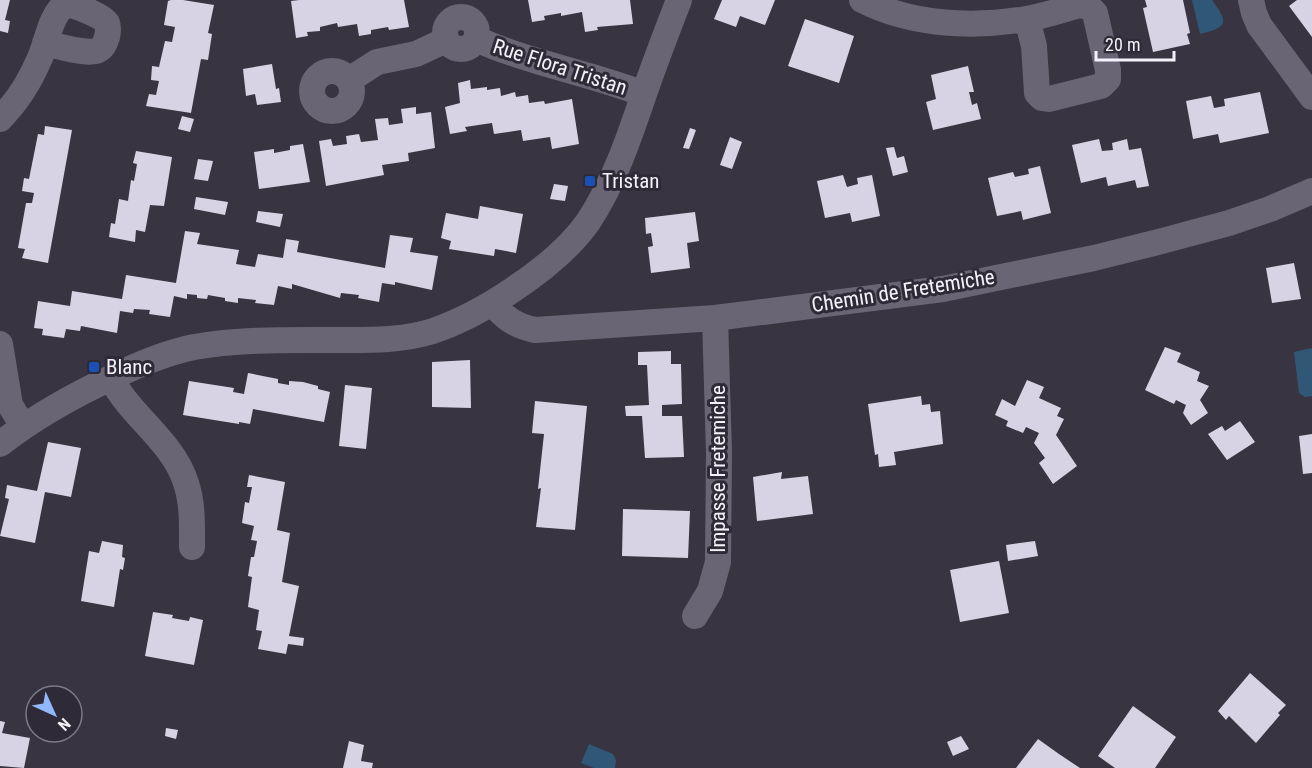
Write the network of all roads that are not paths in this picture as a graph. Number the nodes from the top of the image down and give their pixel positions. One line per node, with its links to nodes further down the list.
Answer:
1 (679, 0): 8 (street)
2 (862, 0): 5 (street)
3 (1251, 0): 9 (street)
4 (471, 19): 7 (street, Rue Flora Tristan); 8 (street, Rue Flora Tristan)
5 (1027, 19)
6 (45, 43): 10 (street)
7 (349, 80)
8 (644, 94): 12 (street)
9 (1312, 98)
10 (0, 119)
11 (1312, 191): 13 (street, Chemin de Fretemiche)
12 (493, 303): 13 (street, Chemin de Fretemiche); 15 (street)
13 (715, 318): 19 (street, Impasse Fretemiche)
14 (0, 344): 16 (street)
15 (111, 378): 16 (street); 18 (street)
16 (23, 426): 17 (street)
17 (0, 444)
18 (192, 547)
19 (695, 616)

